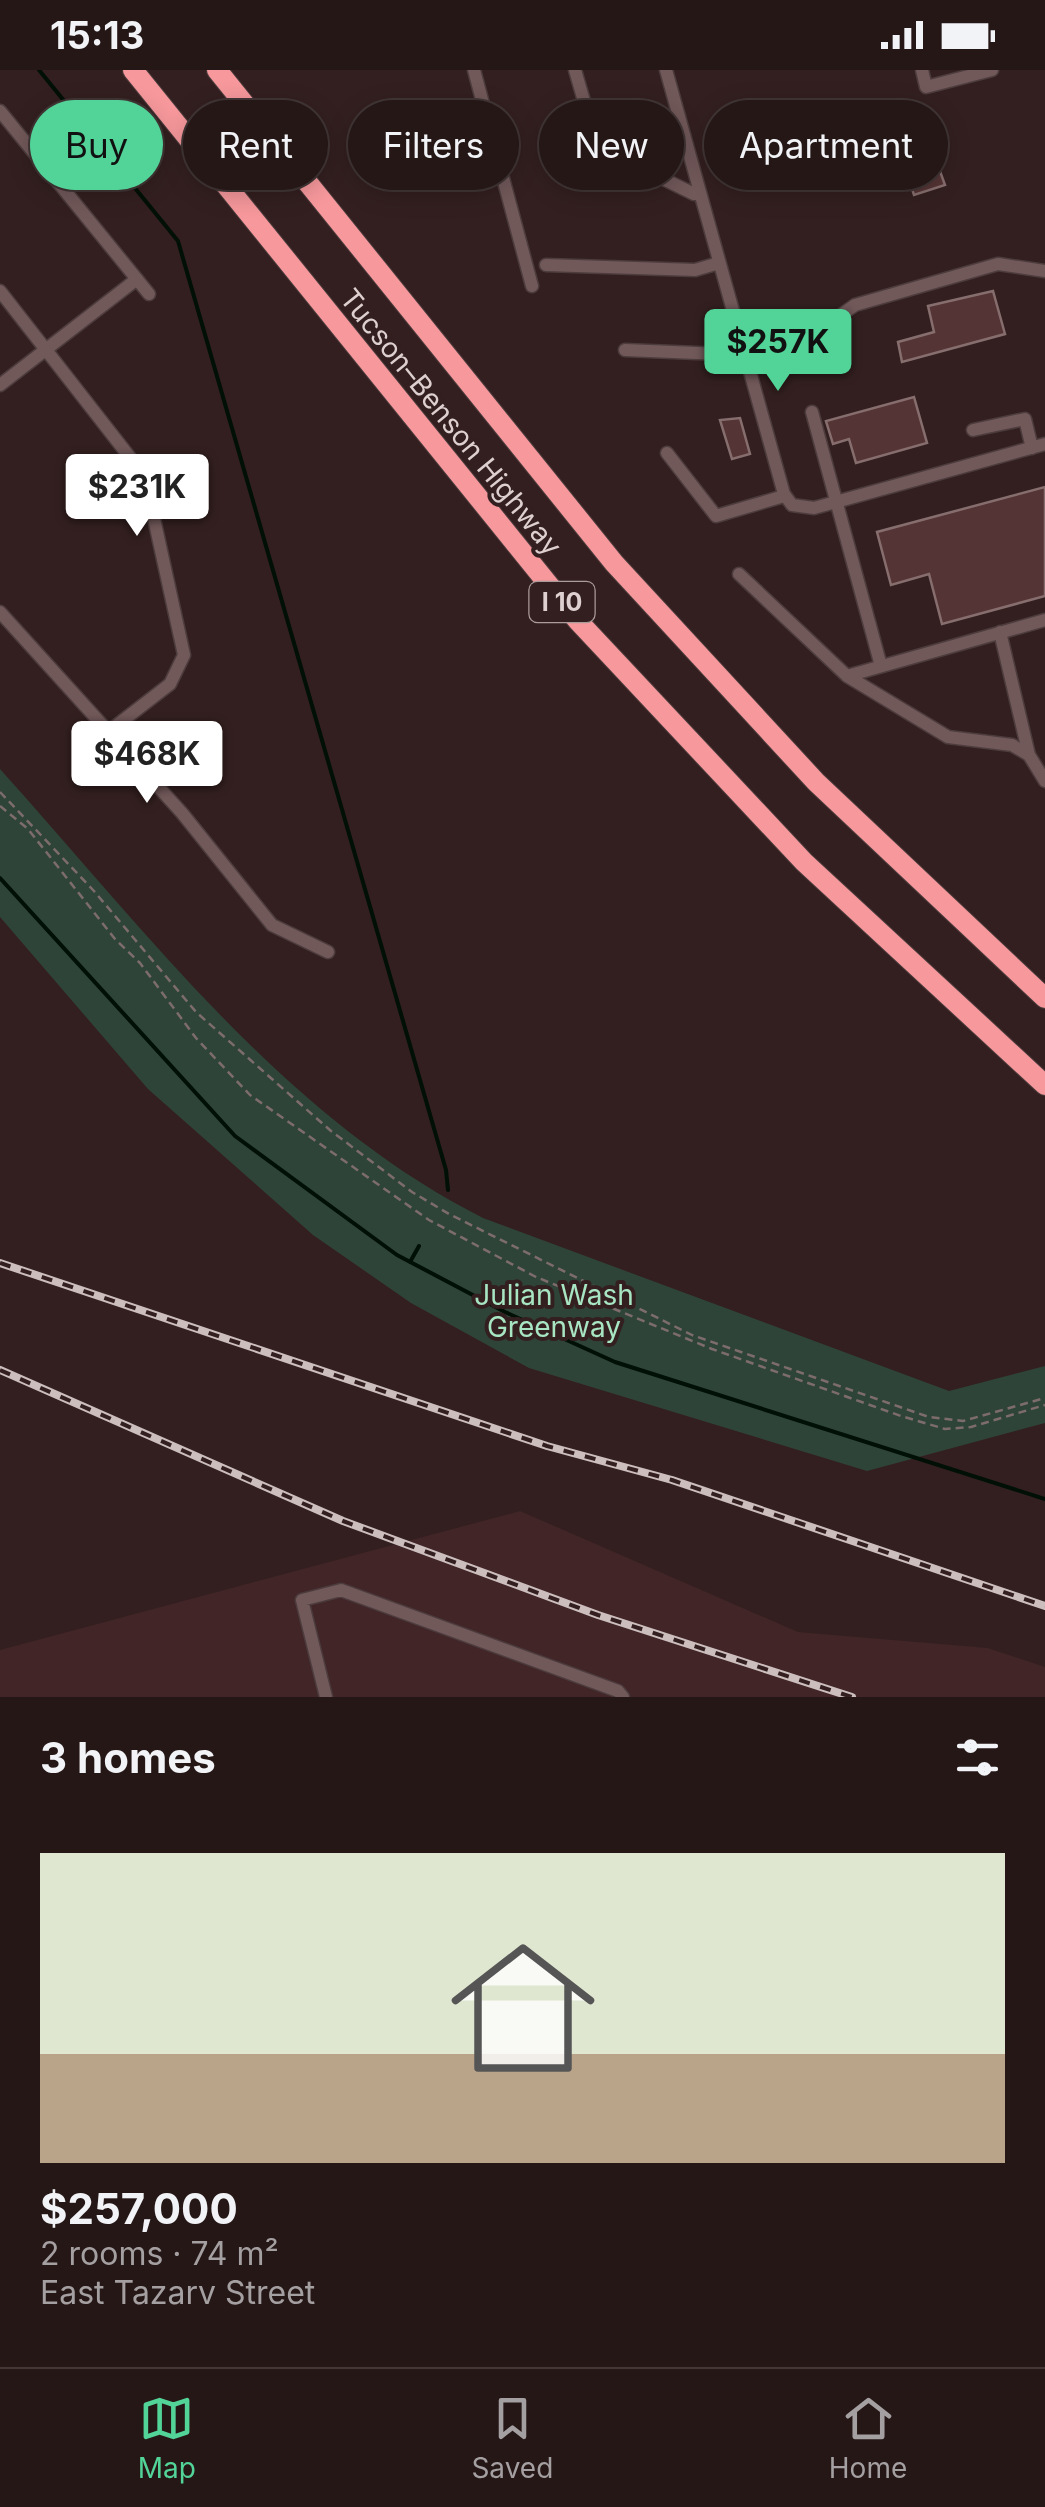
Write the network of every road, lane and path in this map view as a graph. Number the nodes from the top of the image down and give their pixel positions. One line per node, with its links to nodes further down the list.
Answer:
1 (133, 70): 41 (highway, Tucson–Benson Highway / I 10)
2 (217, 70): 40 (highway, Tucson–Benson Highway / I 10)
3 (474, 70): 14 (street)
4 (574, 70): 9 (street)
5 (666, 70): 9 (street)
6 (922, 70): 7 (street)
7 (992, 70)
8 (0, 111): 13 (street)
9 (700, 193): 10 (street)
10 (720, 263): 11 (street); 20 (street)
11 (546, 265)
12 (1045, 271): 17 (street)
13 (137, 279): 16 (street); 18 (street)
14 (532, 286)
15 (0, 291): 18 (street)
16 (149, 294)
17 (810, 337)
18 (47, 348): 21 (street); 34 (street)
19 (624, 350): 20 (street)
20 (745, 355): 26 (street)
21 (0, 385)
22 (812, 412): 27 (street)
23 (972, 430): 24 (street)
24 (1038, 446): 27 (street)
25 (667, 453): 26 (street)
26 (784, 496): 27 (street)
27 (836, 502): 32 (street)
28 (740, 574): 33 (street)
29 (0, 612): 34 (street)
30 (1045, 620): 31 (street)
31 (1000, 632): 32 (street); 35 (street)
32 (881, 666): 33 (street)
33 (847, 676): 35 (street)
34 (108, 732): 39 (street)
35 (1029, 755): 36 (street)
36 (1045, 781)
37 (0, 792): 42 (path)
38 (0, 806): 43 (path)
39 (328, 952)
40 (1045, 998)
41 (1045, 1085)
42 (1045, 1398)
43 (1045, 1405)
44 (326, 1697): 45 (street)
45 (623, 1697)

